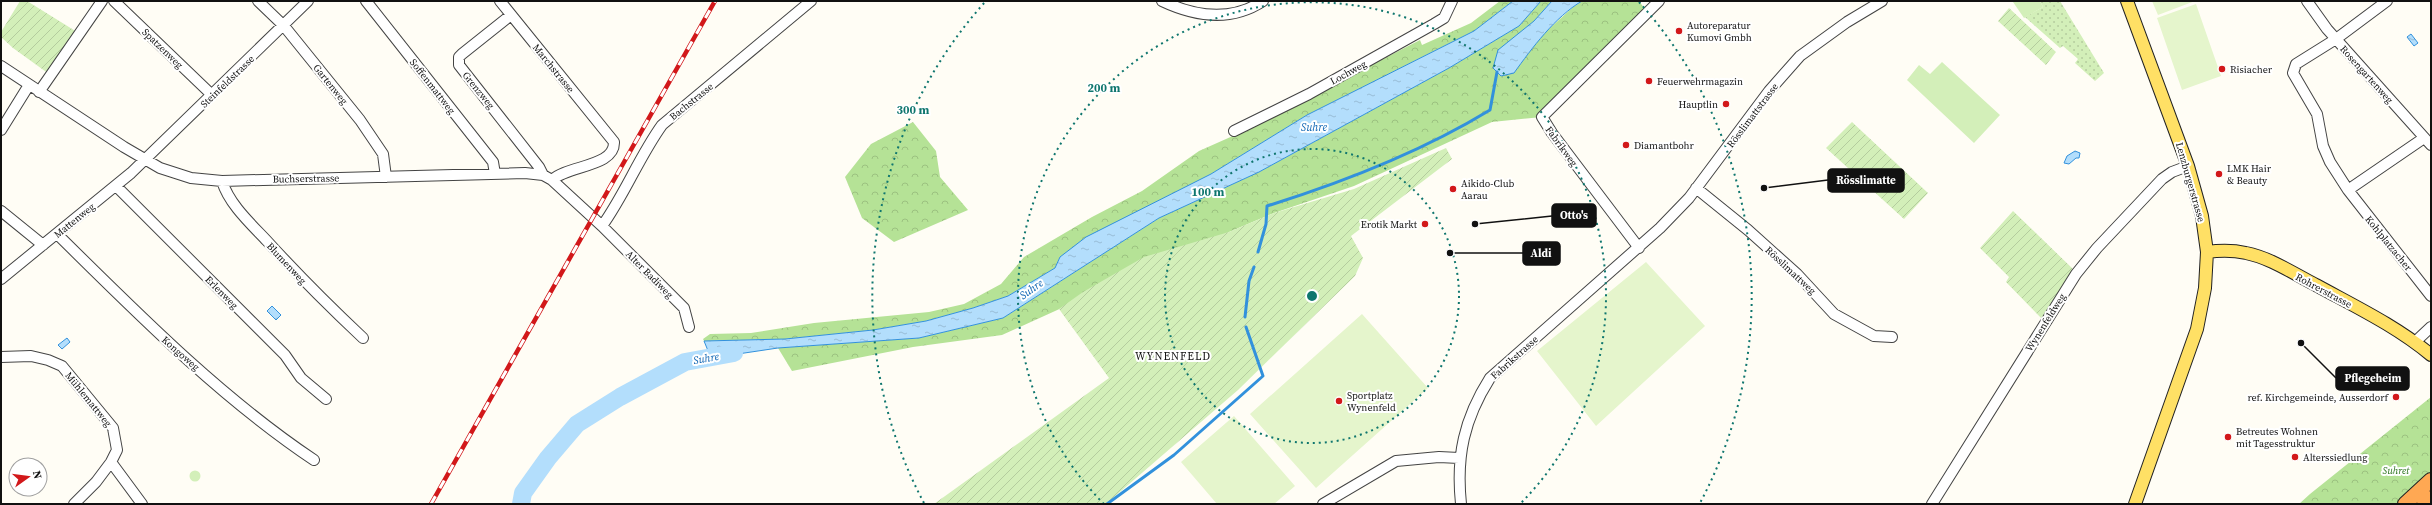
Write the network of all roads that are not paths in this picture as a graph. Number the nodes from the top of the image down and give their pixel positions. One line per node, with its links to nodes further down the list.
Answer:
1 (102, 1): 21 (street)
2 (114, 1): 22 (street, Spatzenweg)
3 (258, 1): 17 (street, Gartenweg)
4 (308, 1): 17 (street, Steinfeldstrasse)
5 (366, 1): 28 (street, Soffenmattweg)
6 (500, 1): 16 (street, Marchstrasse)
7 (811, 1): 36 (street, Bachstrasse)
8 (1162, 1): 9 (street)
9 (1263, 1)
10 (1452, 1): 24 (street, Lochweg)
11 (1659, 1): 39 (street, Fabrikweg)
12 (1882, 1): 33 (street, Rösslimattstrasse)
13 (2127, 1): 27 (main road, Lenzburgerstrasse)
14 (2307, 1): 18 (street, Rosengartenweg)
15 (2387, 1): 18 (street, Kohlplatzacher)
16 (511, 15): 30 (street, Grenzweg); 30 (street, Marchstrasse)
17 (284, 26): 22 (street, Steinfeldstrasse); 29 (street, Gartenweg)
18 (2336, 39): 25 (street, Rosengartenweg); 34 (street, Kohlplatzacher)
19 (1, 66): 20 (street, Buchserstrasse)
20 (29, 85): 21 (street, Buchserstrasse); 23 (street)
21 (39, 92): 26 (street, Buchserstrasse)
22 (212, 95): 26 (street, Steinfeldstrasse)
23 (1, 130)
24 (1234, 131)
25 (2427, 141): 34 (street)
26 (145, 160): 31 (street, Buchserstrasse); 32 (street, Mattenweg)
27 (2188, 166): 40 (main road, Lenzburgerstrasse); 60 (street, Wynenfeldweg)
28 (495, 174): 29 (street, Buchserstrasse); 30 (street, Buchserstrasse)
29 (386, 177): 31 (street, Buchserstrasse)
30 (547, 178): 36 (street, Alter Badiweg)
31 (222, 181): 46 (street, Blumenweg)
32 (116, 186): 37 (street, Mattenweg); 50 (street, Erlenweg)
33 (1696, 188): 39 (street, Rösslimattstrasse); 45 (street, Rösslimattweg)
34 (2348, 190): 42 (street, Kohlplatzacher)
35 (1, 211): 38 (street)
36 (602, 226): 43 (street, Alter Badiweg)
37 (57, 234): 38 (street, Mattenweg); 52 (street, Kongoweg)
38 (43, 245): 41 (street, Mattenweg)
39 (1639, 248): 51 (street, Fabrikstrasse)
40 (2207, 252): 47 (main road, Rohrerstrasse); 61 (main road, Lenzburgerstrasse)
41 (1, 279)
42 (2431, 296)
43 (689, 327)
44 (2431, 327): 47 (street)
45 (1892, 337)
46 (363, 338)
47 (2415, 342): 48 (main road, Rohrerstrasse)
48 (2431, 355)
49 (1, 357): 53 (street, Mühlemattweg)
50 (326, 399)
51 (1459, 458): 58 (street); 59 (street, Fabrikstrasse)
52 (314, 460)
53 (111, 462): 56 (street, Mühlemattweg); 57 (street)
54 (2431, 480): 62 (highway)
55 (2431, 498): 63 (highway)
56 (74, 504)
57 (142, 504)
58 (1323, 504)
59 (1461, 504)
60 (1932, 504)
61 (2135, 504)
62 (2405, 504)
63 (2424, 504)

